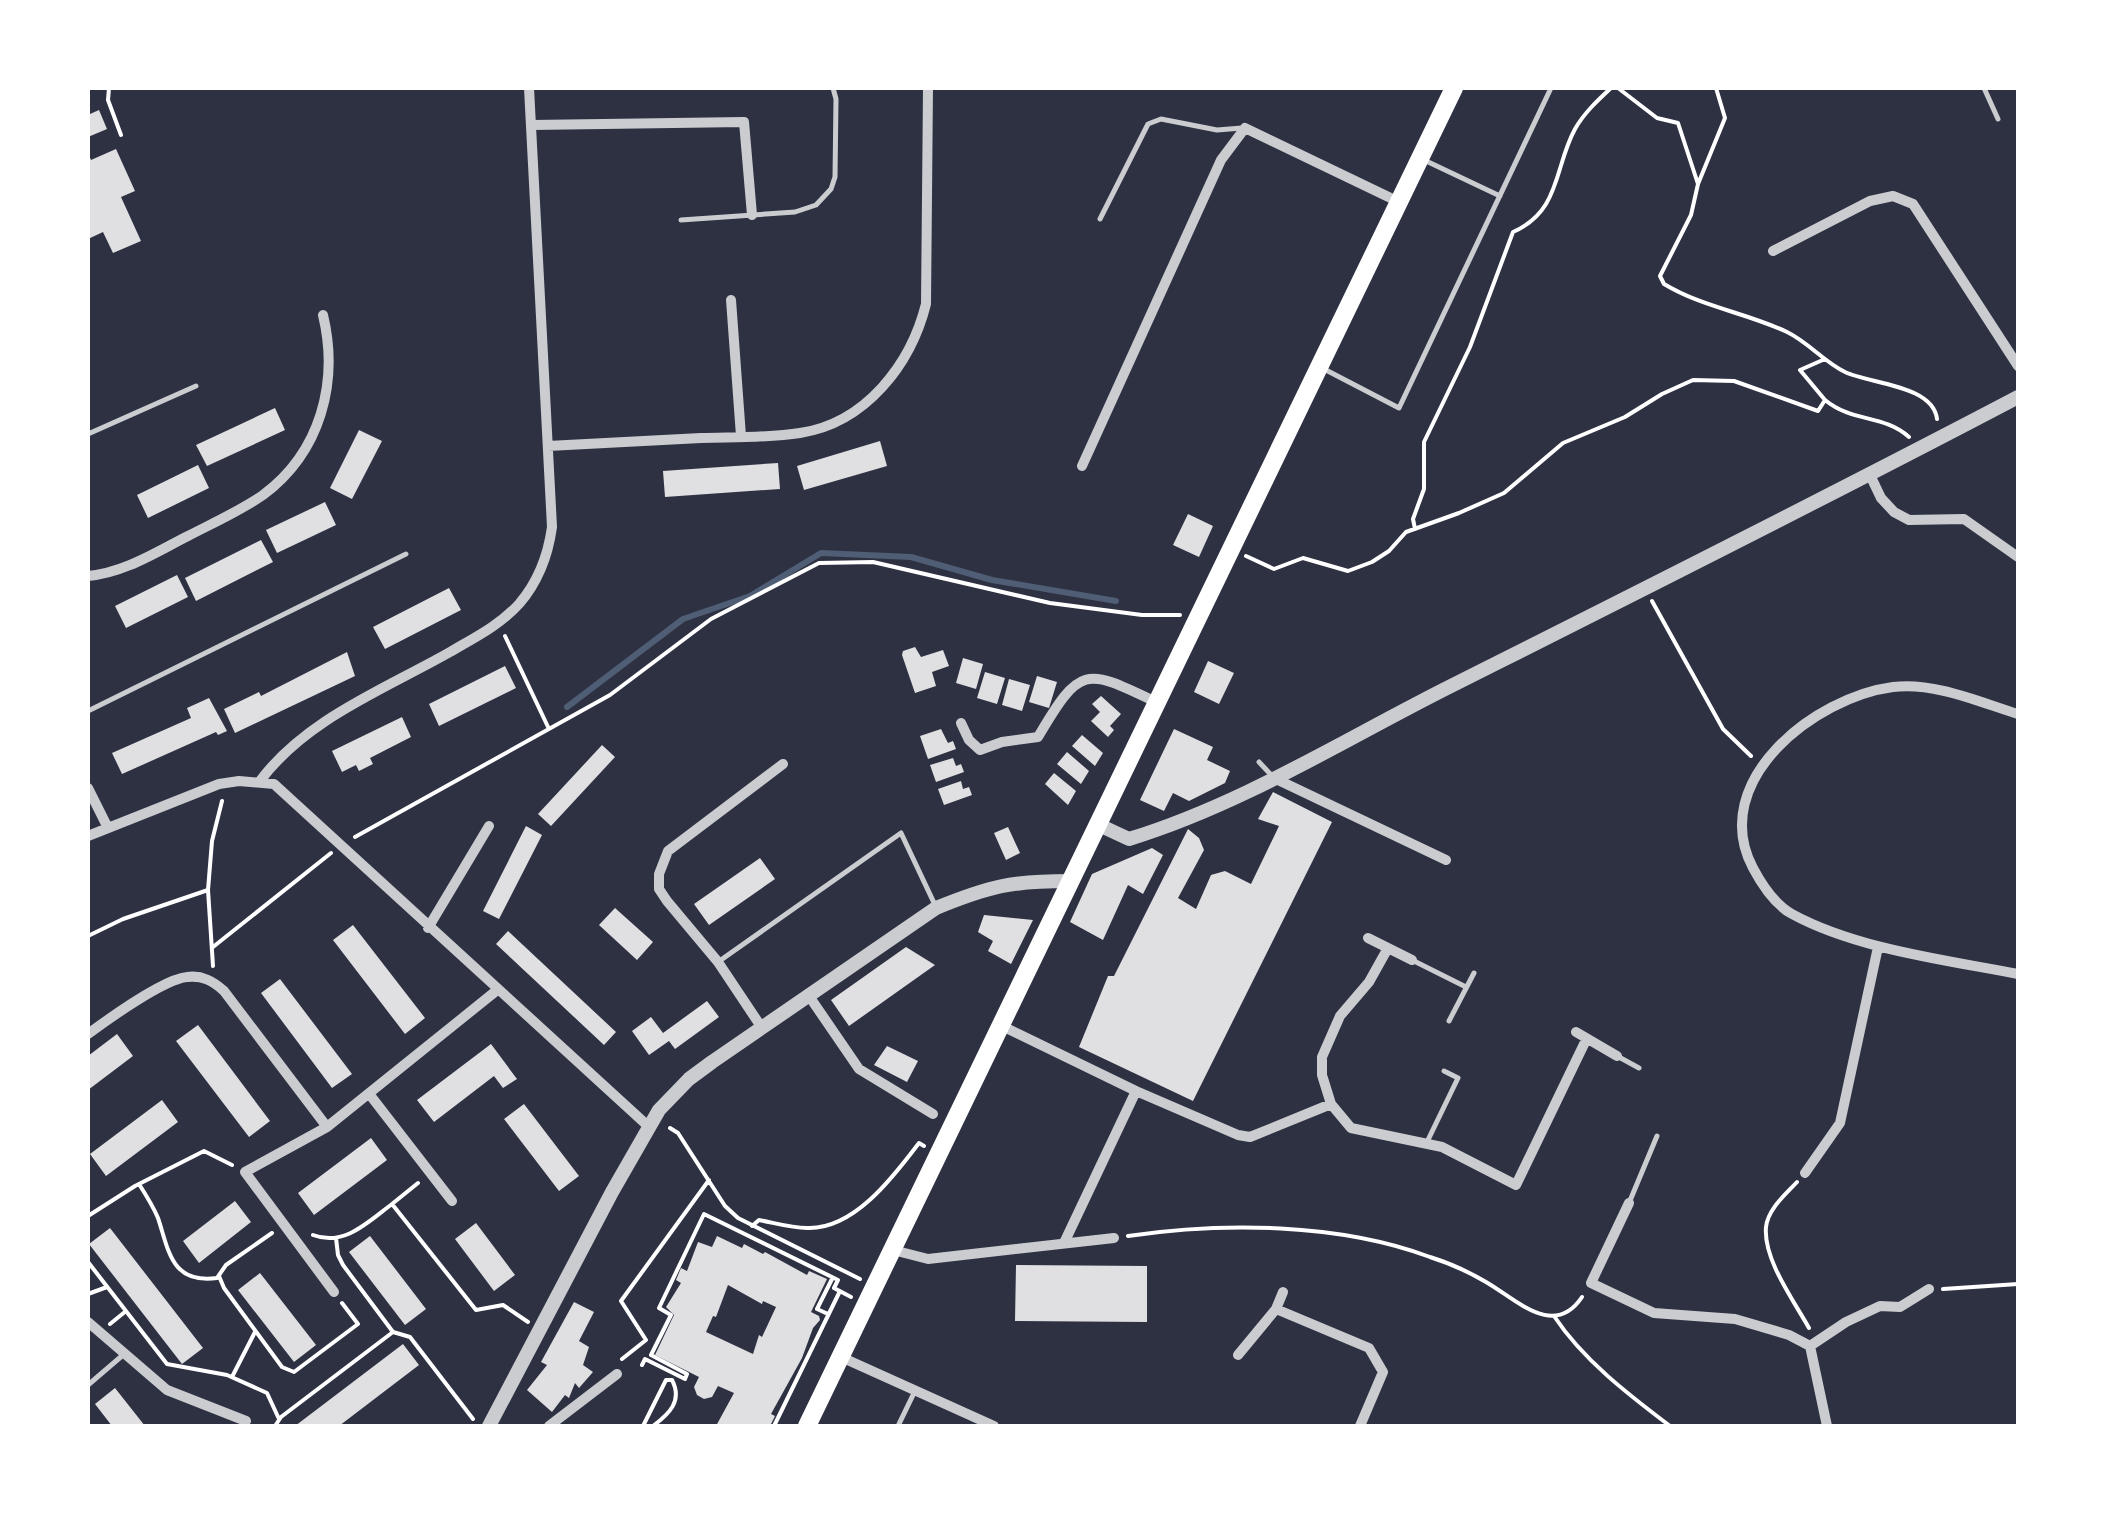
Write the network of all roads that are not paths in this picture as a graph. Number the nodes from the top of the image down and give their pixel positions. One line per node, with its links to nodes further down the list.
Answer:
1 (529, 88): 8 (street)
2 (833, 88): 13 (lane)
3 (928, 88): 24 (street)
4 (1454, 88): 10 (main road)
5 (1550, 88): 11 (lane)
6 (1984, 88): 7 (lane)
7 (1998, 119)
8 (532, 125): 13 (street); 25 (street)
9 (1245, 128): 12 (street); 14 (lane); 26 (street)
10 (1421, 159): 11 (lane); 12 (main road)
11 (1500, 196): 20 (lane)
12 (1399, 202): 20 (main road)
13 (752, 214): 15 (lane)
14 (1100, 219)
15 (681, 220)
16 (1773, 251): 19 (street)
17 (731, 300): 24 (street)
18 (323, 315): 30 (street)
19 (2018, 366)
20 (1319, 367): 31 (main road)
21 (196, 386): 23 (lane)
22 (2018, 397): 27 (street)
23 (88, 434)
24 (741, 436): 25 (street)
25 (548, 446): 38 (street)
26 (1082, 466)
27 (1870, 475): 29 (street); 37 (street)
28 (406, 554): 32 (lane)
29 (2018, 557)
30 (88, 576)
31 (1158, 703): 34 (street); 40 (main road)
32 (88, 711)
33 (2018, 714): 49 (street)
34 (961, 723)
35 (1259, 762): 37 (lane)
36 (783, 764): 52 (street)
37 (1276, 779): 40 (street); 44 (street)
38 (260, 781): 42 (street); 47 (street)
39 (88, 788): 42 (street)
40 (1098, 825): 45 (main road)
41 (489, 826): 47 (street)
42 (108, 828): 43 (street)
43 (88, 836)
44 (1446, 860)
45 (1070, 881): 46 (street); 59 (main road)
46 (936, 908): 52 (lane); 57 (street)
47 (428, 928): 56 (street)
48 (1368, 938): 50 (street)
49 (1878, 947): 54 (street); 73 (street)
50 (1388, 948): 51 (street); 67 (street)
51 (1412, 960): 55 (lane)
52 (718, 962): 60 (street)
53 (1474, 973): 55 (lane)
54 (2018, 974)
55 (1466, 987): 58 (lane)
56 (496, 990): 66 (street); 70 (street)
57 (809, 996): 60 (street); 68 (street)
58 (1449, 1021)
59 (1002, 1026): 65 (street); 78 (main road)
60 (762, 1028): 70 (street)
61 (88, 1034): 69 (street)
62 (1617, 1056): 63 (lane); 72 (street)
63 (1639, 1068)
64 (1444, 1071): 72 (lane)
65 (1136, 1091): 67 (street); 77 (street)
66 (370, 1094): 69 (street); 74 (street)
67 (1331, 1104): 72 (street)
68 (933, 1114)
69 (327, 1126): 80 (street)
70 (648, 1126): 93 (street)
71 (1657, 1136): 75 (lane)
72 (1427, 1142)
73 (1805, 1173)
74 (452, 1201)
75 (1629, 1202): 84 (street)
76 (1114, 1238): 77 (street)
77 (1064, 1243): 78 (street)
78 (892, 1250): 87 (main road)
79 (1928, 1289): 84 (street)
80 (334, 1292)
81 (1283, 1292): 82 (street)
82 (1276, 1309): 86 (street); 97 (street)
83 (88, 1322): 85 (street)
84 (1813, 1343): 98 (street)
85 (124, 1352): 89 (lane); 92 (street)
86 (1238, 1354)
87 (841, 1358): 90 (street); 91 (main road)
88 (616, 1370): 94 (street)
89 (88, 1386)
90 (916, 1391): 95 (lane); 96 (street)
91 (801, 1420)
92 (246, 1422)
93 (489, 1426)
94 (550, 1426)
95 (898, 1426)
96 (994, 1426)
97 (1360, 1426)
98 (1827, 1426)

